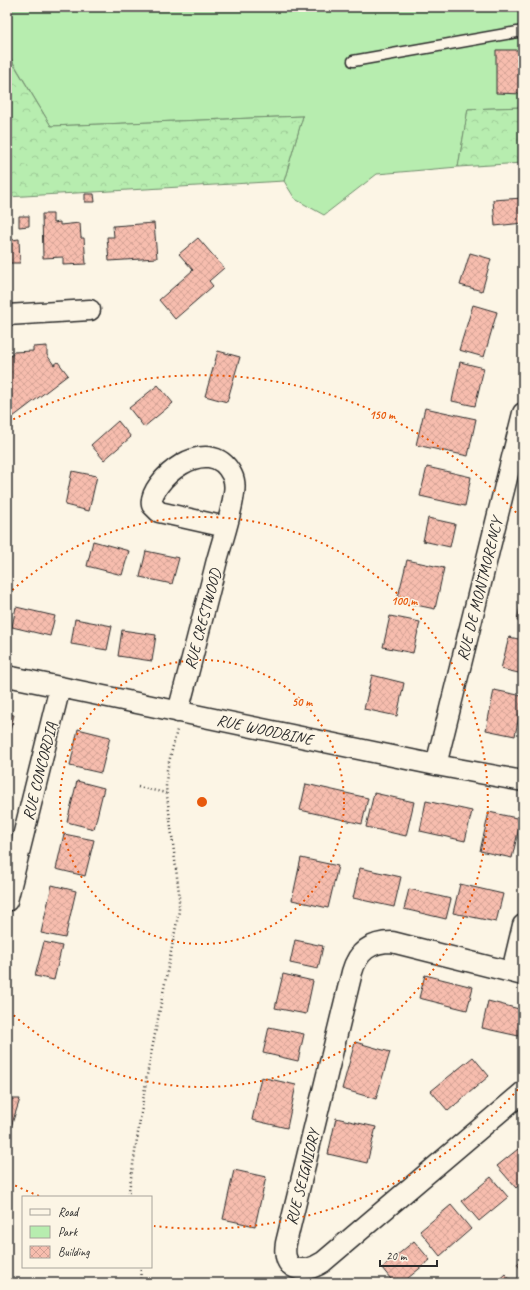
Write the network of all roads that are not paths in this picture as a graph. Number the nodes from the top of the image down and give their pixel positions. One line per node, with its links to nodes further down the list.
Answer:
1 (523, 31): 2 (lane)
2 (353, 62)
3 (90, 310): 4 (street)
4 (7, 315)
5 (523, 414): 10 (street, RUE DE MONTMORENCY)
6 (226, 527): 9 (street, RUE CRESTWOOD)
7 (7, 676): 8 (street, RUE WOODBINE)
8 (60, 687): 9 (street, RUE WOODBINE); 12 (street, RUE CONCORDIA)
9 (178, 721): 10 (street, RUE WOODBINE)
10 (436, 765): 11 (street, RUE WOODBINE)
11 (523, 781)
12 (8, 896)
13 (523, 925): 14 (street, RUE SEIGNIORY)
14 (518, 973): 15 (street, RUE SEIGNIORY)
15 (523, 1092)

